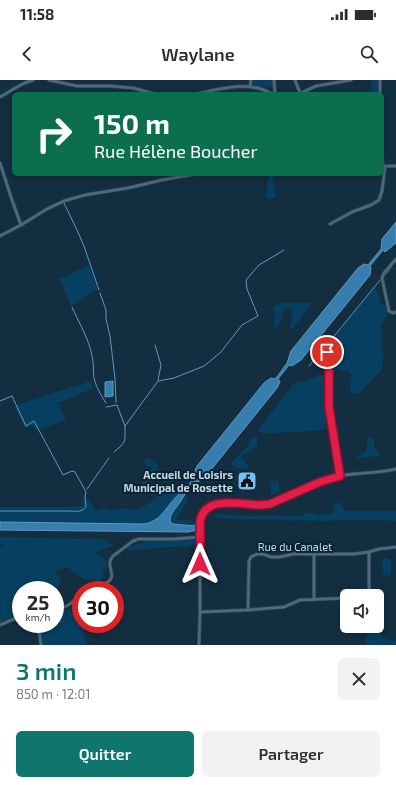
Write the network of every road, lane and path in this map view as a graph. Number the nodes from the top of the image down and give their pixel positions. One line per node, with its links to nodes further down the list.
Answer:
1 (33, 80): 16 (street)
2 (49, 80): 9 (street)
3 (251, 80): 8 (street)
4 (274, 80): 12 (street)
5 (295, 80): 13 (street)
6 (351, 80): 14 (street)
7 (380, 80): 15 (street)
8 (250, 86): 10 (street); 11 (street)
9 (148, 92)
10 (206, 92)
11 (269, 92)
12 (274, 92)
13 (298, 92)
14 (303, 92)
15 (380, 92)
16 (0, 97)
17 (0, 163): 22 (street)
18 (384, 166): 19 (street)
19 (396, 166)
20 (185, 176): 22 (street)
21 (383, 176): 23 (street)
22 (21, 224): 24 (street)
23 (330, 224)
24 (0, 236)
25 (396, 259): 26 (street)
26 (396, 312)
27 (327, 352): 29 (street)
28 (396, 468): 29 (street)
29 (340, 476): 30 (street)
30 (200, 537): 34 (street); 39 (street)
31 (396, 547): 32 (street, Rue du Canalet)
32 (369, 552): 33 (street, Rue du Canalet); 35 (street)
33 (314, 555): 37 (street); 38 (street, Rue du Canalet)
34 (110, 581)
35 (369, 589)
36 (340, 598): 37 (street)
37 (314, 600): 38 (street)
38 (248, 610): 39 (street)
39 (200, 612): 44 (street)
40 (12, 620): 41 (street)
41 (0, 625)
42 (39, 633): 43 (street)
43 (40, 645)
44 (199, 645)

